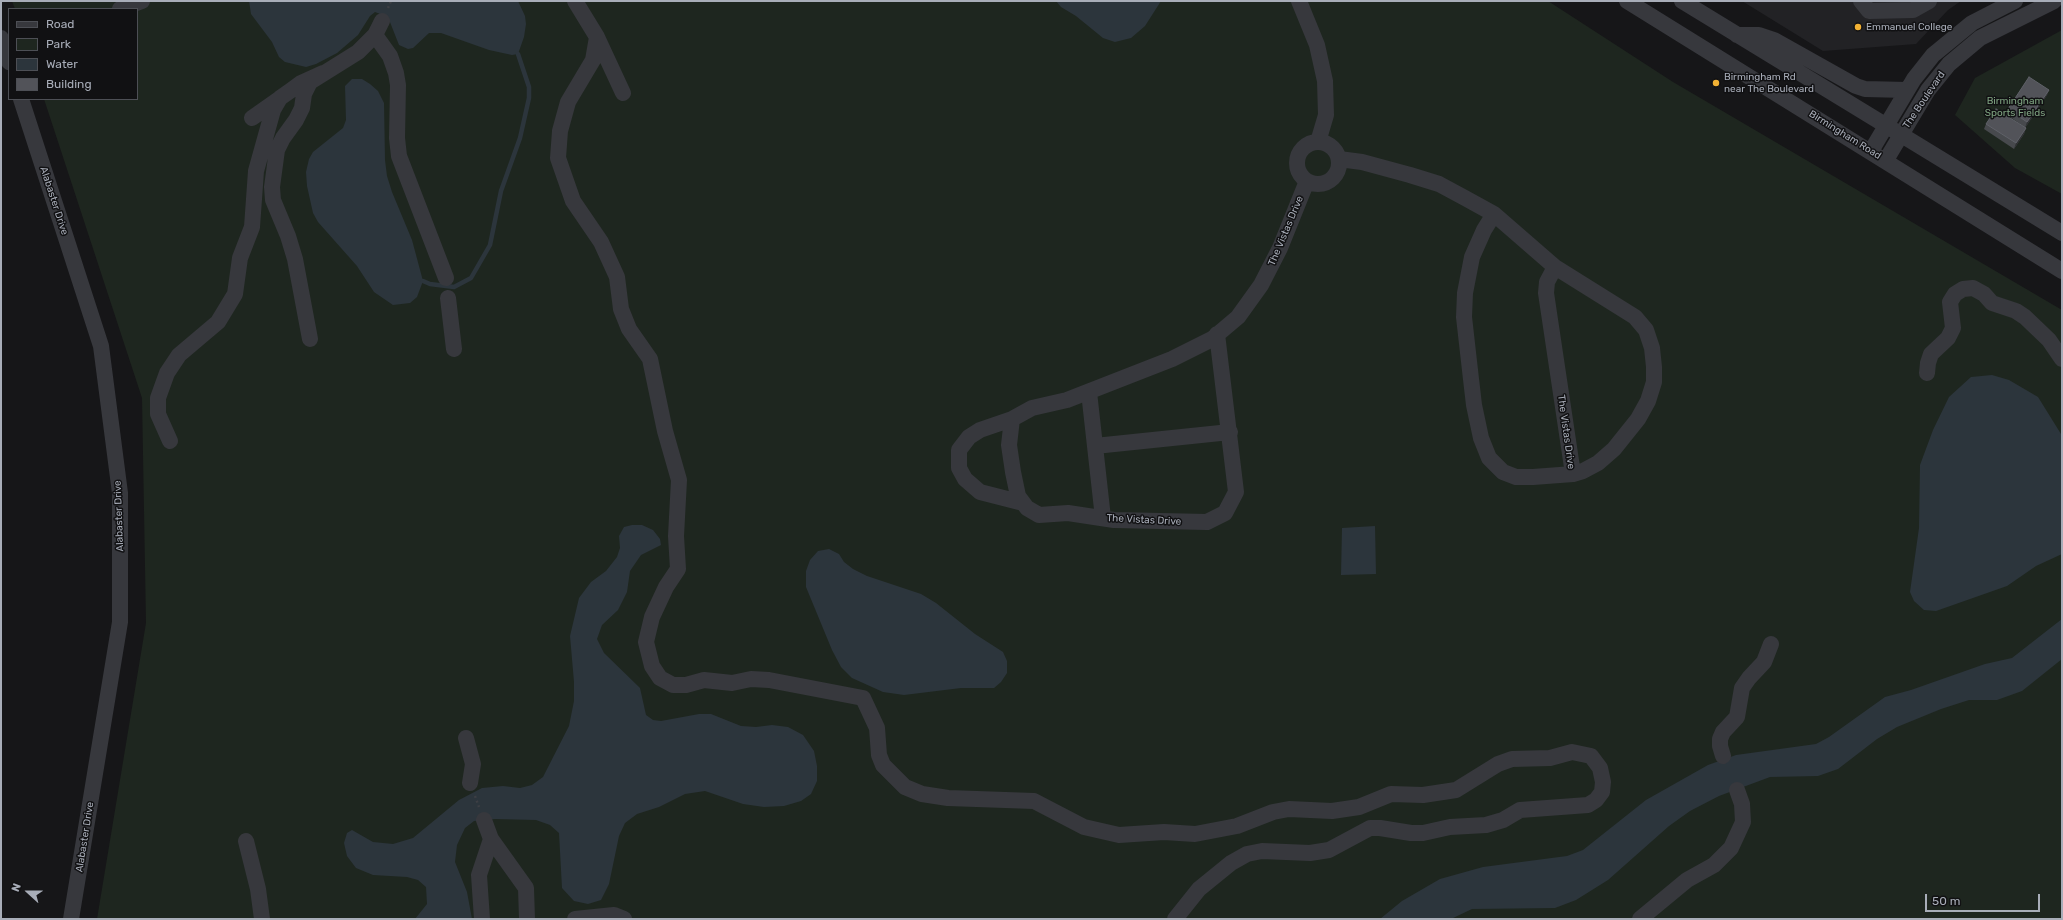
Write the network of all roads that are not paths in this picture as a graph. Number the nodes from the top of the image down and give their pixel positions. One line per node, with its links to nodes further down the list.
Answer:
1 (142, 1): 11 (street)
2 (575, 1): 14 (street)
3 (1299, 1): 25 (street)
4 (1627, 1): 26 (street, Birmingham Road)
5 (1682, 1): 13 (street)
6 (1861, 1): 10 (street)
7 (1929, 1): 10 (street)
8 (2054, 1): 12 (street, The Boulevard)
9 (2011, 2): 12 (street); 18 (street, The Boulevard)
10 (1896, 6)
11 (123, 8)
12 (2016, 20): 24 (street, The Boulevard)
13 (1737, 35): 18 (street); 23 (street)
14 (597, 37): 19 (street); 63 (street)
15 (5, 43): 16 (street)
16 (8, 57)
17 (323, 73): 20 (street); 34 (street); 37 (street)
18 (1907, 90): 23 (street, The Boulevard)
19 (623, 93)
20 (280, 98): 22 (street); 44 (street)
21 (21, 100): 57 (street, Alabaster Drive)
22 (252, 118)
23 (1886, 126): 24 (street); 26 (street, The Boulevard)
24 (1900, 136): 28 (street, The Boulevard); 31 (street)
25 (1318, 142): 27 (street); 29 (street)
26 (1871, 151): 28 (street, Birmingham Road)
27 (1339, 159): 29 (street); 30 (street, The Vistas Drive)
28 (1886, 160): 33 (street, Birmingham Road)
29 (1307, 181): 36 (street, The Vistas Drive)
30 (1494, 214): 32 (street, The Vistas Drive); 46 (street)
31 (2062, 233)
32 (1555, 267): 46 (street, The Vistas Drive); 46 (street, The Vistas Drive)
33 (2062, 271)
34 (446, 278)
35 (448, 298): 38 (street)
36 (1217, 334): 41 (street, The Vistas Drive); 43 (street, The Vistas Drive)
37 (310, 339)
38 (454, 348)
39 (2062, 359): 40 (street)
40 (1927, 373)
41 (1089, 392): 42 (street, The Vistas Drive); 45 (street)
42 (1012, 419): 47 (street, The Vistas Drive); 47 (street)
43 (1230, 432): 45 (street); 48 (street, The Vistas Drive)
44 (170, 442)
45 (1095, 446): 48 (street)
46 (1573, 474)
47 (1023, 503): 48 (street, The Vistas Drive)
48 (1103, 518)
49 (1771, 644): 51 (street)
50 (466, 738): 52 (street)
51 (1724, 756)
52 (470, 783)
53 (1737, 790): 64 (street)
54 (484, 820): 55 (street)
55 (491, 839): 59 (street); 60 (street)
56 (246, 841): 58 (street)
57 (71, 919)
58 (262, 919)
59 (482, 919)
60 (527, 919)
61 (575, 919): 62 (street)
62 (624, 919)
63 (1174, 919)
64 (1640, 919)

